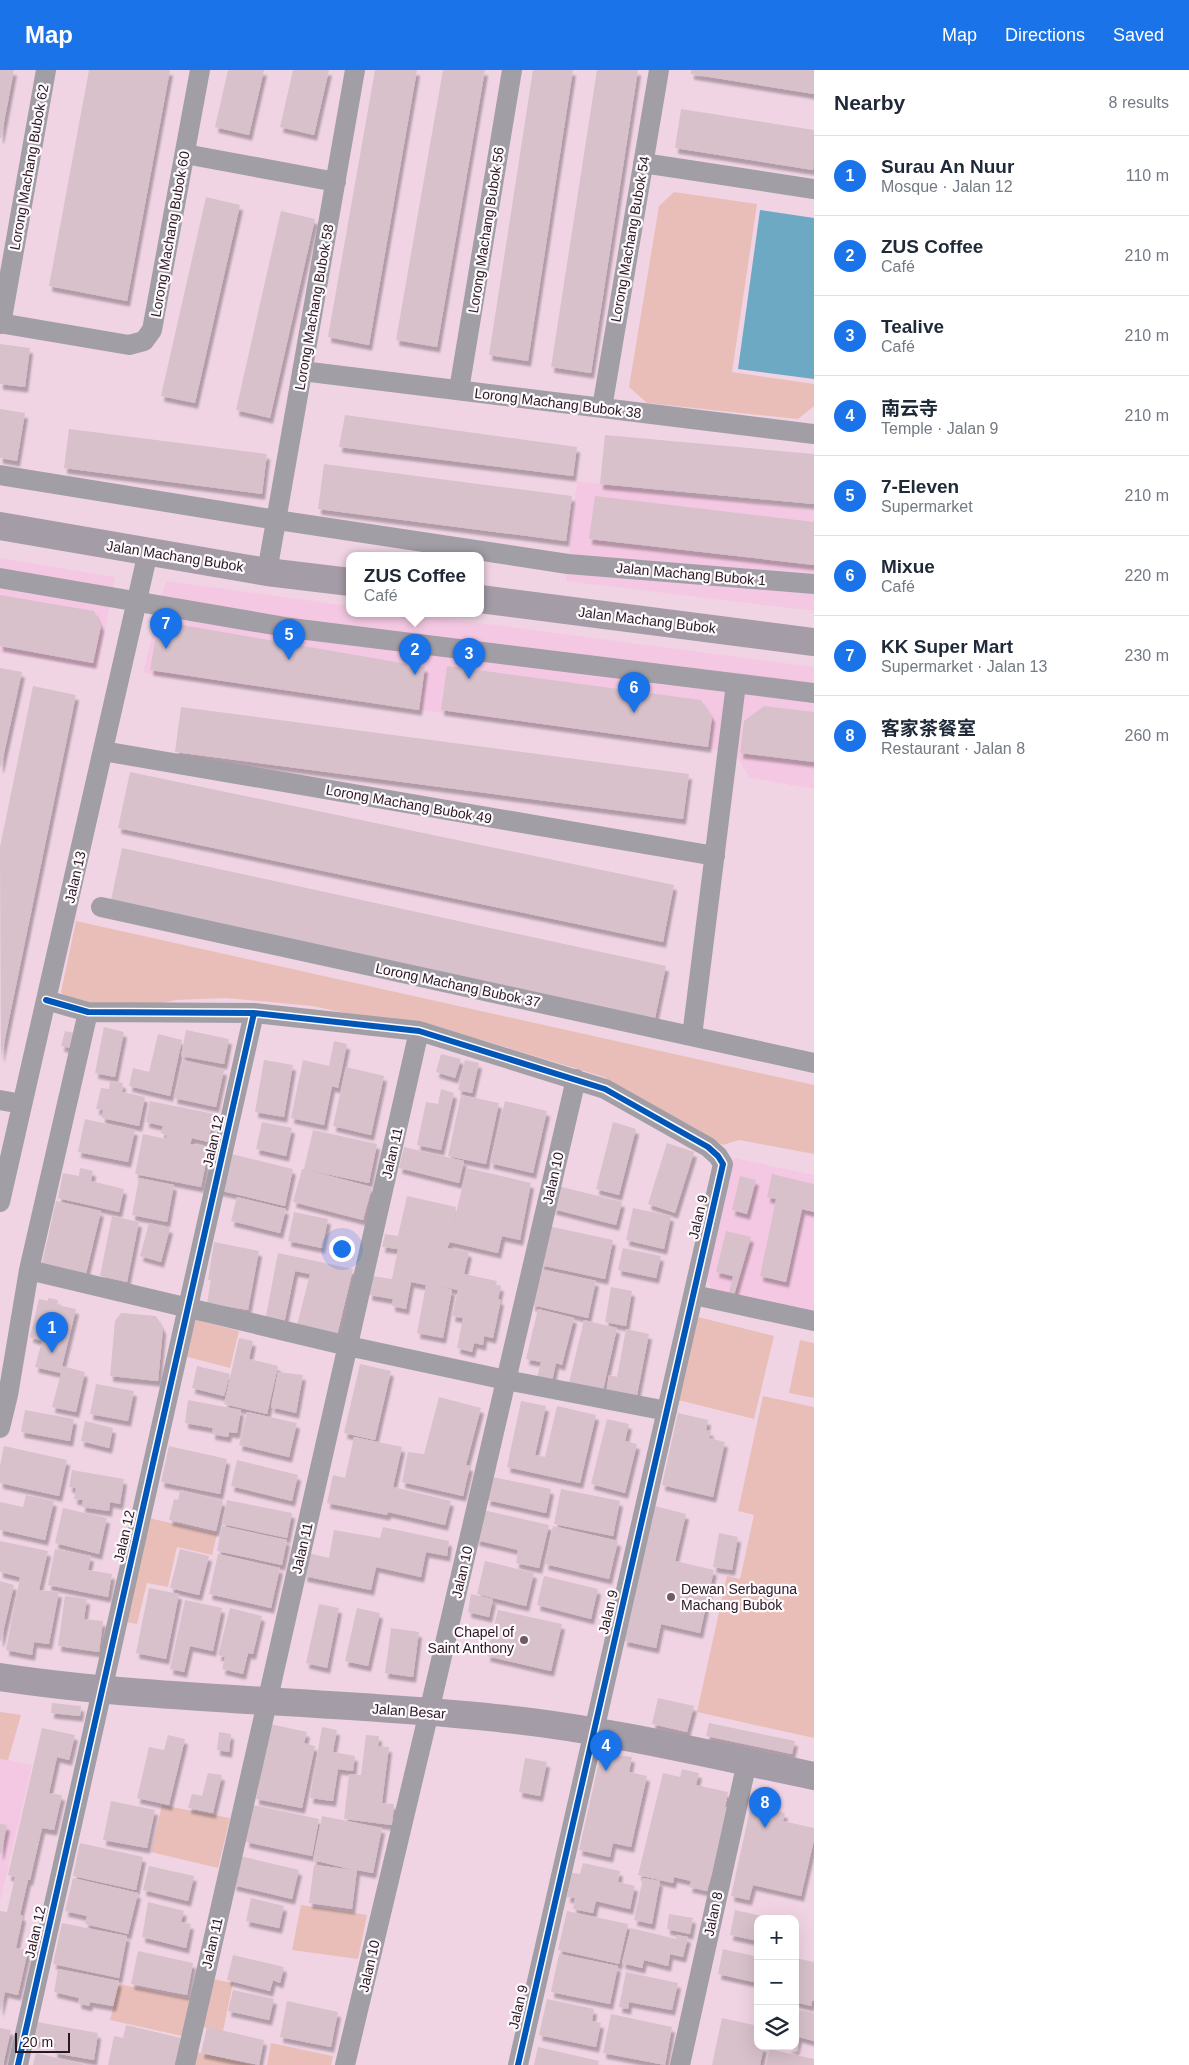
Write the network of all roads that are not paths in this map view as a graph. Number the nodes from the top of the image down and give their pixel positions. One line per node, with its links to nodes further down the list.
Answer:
1 (46, 70): 10 (street, Lorong Machang Bubok 62)
2 (200, 70): 6 (street, Lorong Machang Bubok 60)
3 (355, 70): 8 (street, Lorong Machang Bubok 58)
4 (512, 70): 12 (street, Lorong Machang Bubok 56)
5 (659, 70): 7 (street, Lorong Machang Bubok 54)
6 (184, 154): 8 (street); 10 (street, Lorong Machang Bubok 60)
7 (643, 163): 9 (street); 13 (street, Lorong Machang Bubok 54)
8 (336, 182): 11 (street, Lorong Machang Bubok 58)
9 (814, 189)
10 (1, 323)
11 (302, 371): 12 (street, Lorong Machang Bubok 38); 16 (street, Lorong Machang Bubok 58)
12 (459, 390): 13 (street, Lorong Machang Bubok 38)
13 (602, 408): 14 (street, Lorong Machang Bubok 38)
14 (814, 434)
15 (0, 475): 16 (street)
16 (277, 520): 19 (street, Lorong Machang Bubok 58); 22 (street, Jalan Machang Bubok 1)
17 (0, 526): 18 (main road, Jalan Machang Bubok)
18 (148, 552): 19 (main road, Jalan Machang Bubok); 24 (street, Jalan 13)
19 (267, 572): 21 (main road, Jalan Machang Bubok)
20 (0, 578): 24 (street)
21 (346, 582)
22 (814, 584)
23 (484, 600): 25 (main road, Jalan Machang Bubok)
24 (137, 601): 26 (street); 28 (street, Jalan 13)
25 (814, 642)
26 (736, 684): 27 (street); 29 (street)
27 (814, 694)
28 (103, 751): 29 (street, Lorong Machang Bubok 49); 31 (street, Jalan 13)
29 (715, 856): 35 (street)
30 (101, 907): 35 (street, Lorong Machang Bubok 37)
31 (46, 1000): 32 (street); 39 (street, Jalan 13)
32 (88, 1012): 33 (street); 41 (street)
33 (254, 1014): 34 (street); 43 (street, Jalan 12)
34 (419, 1031): 37 (street); 45 (street, Jalan 11)
35 (692, 1036): 36 (street, Lorong Machang Bubok 37)
36 (814, 1063)
37 (576, 1079): 42 (street, Jalan 9); 46 (street, Jalan 10)
38 (0, 1100): 39 (street)
39 (22, 1104): 40 (street, Jalan 13)
40 (0, 1202)
41 (29, 1270): 43 (street); 48 (street)
42 (694, 1295): 44 (street); 47 (street, Jalan 9)
43 (188, 1308): 45 (street); 50 (street, Jalan 12)
44 (814, 1321)
45 (348, 1346): 46 (street); 51 (street, Jalan 11)
46 (506, 1380): 47 (street); 52 (street, Jalan 10)
47 (667, 1411): 53 (street, Jalan 9)
48 (0, 1428)
49 (0, 1677): 50 (main road, Jalan Besar)
50 (103, 1688): 51 (main road, Jalan Besar); 56 (street, Jalan 12)
51 (267, 1701): 52 (main road, Jalan Besar); 57 (street, Jalan 11)
52 (429, 1712): 53 (main road, Jalan Besar); 58 (street, Jalan 10)
53 (594, 1731): 54 (main road, Jalan Besar); 59 (street, Jalan 9)
54 (747, 1762): 55 (main road, Jalan Besar); 60 (street, Jalan 8)
55 (814, 1776)
56 (18, 2065)
57 (185, 2065)
58 (345, 2065)
59 (518, 2065)
60 (680, 2065)

